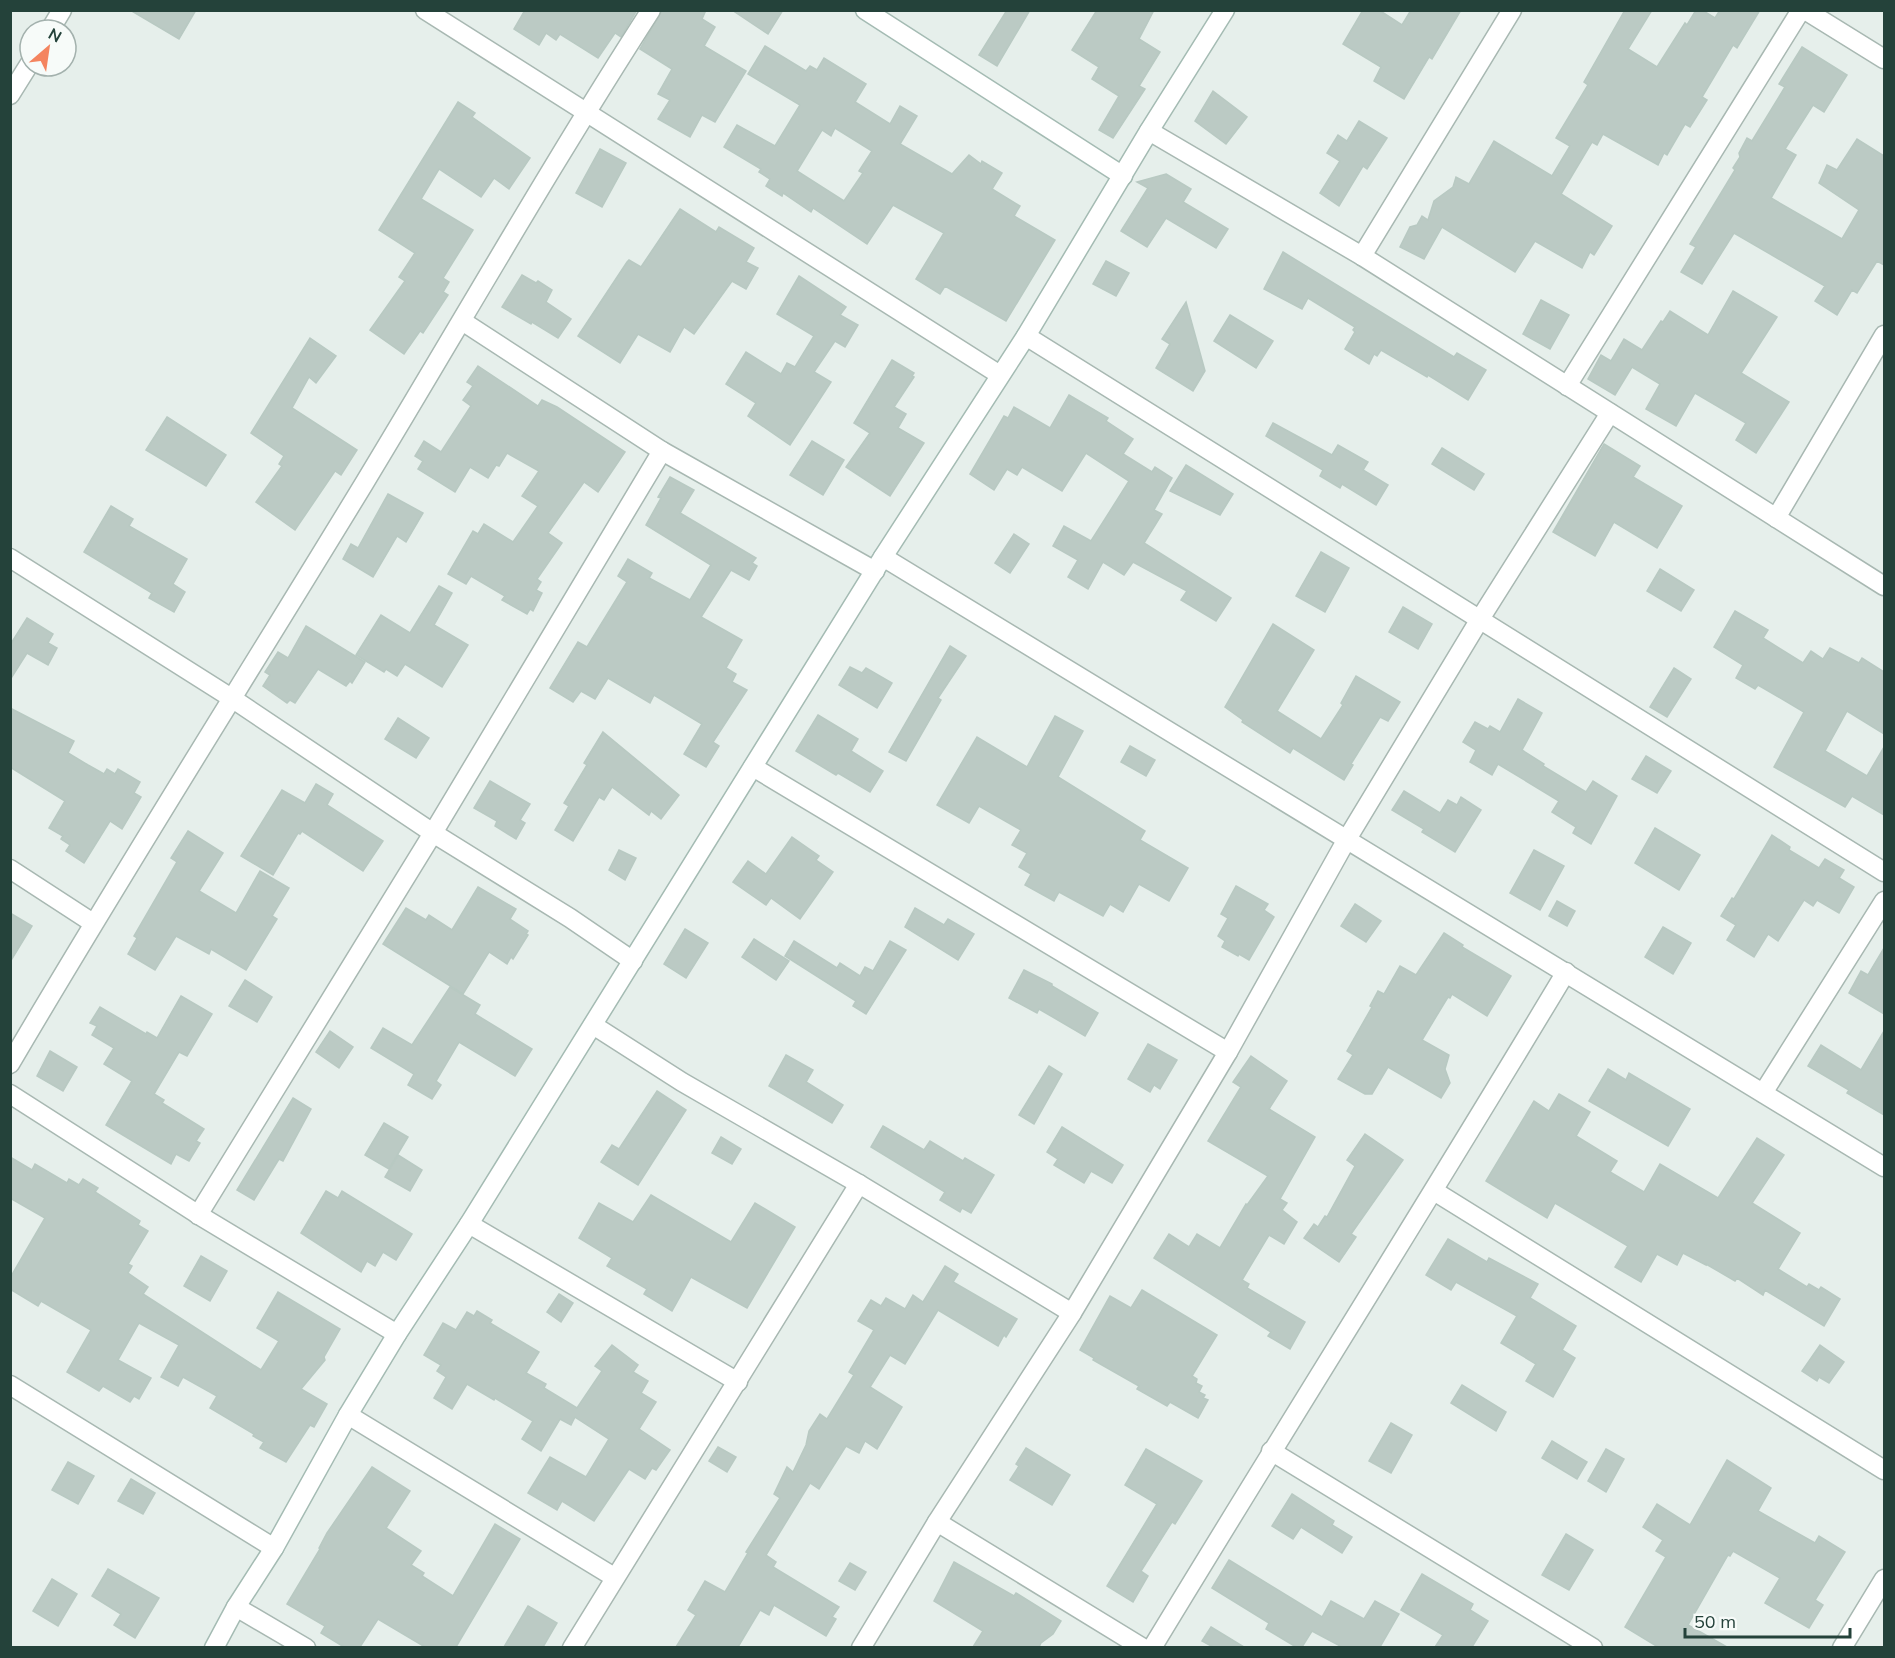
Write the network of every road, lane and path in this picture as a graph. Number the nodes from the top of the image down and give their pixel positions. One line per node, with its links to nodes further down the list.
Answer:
1 (425, 10): 10 (street)
2 (651, 10): 10 (street)
3 (865, 10): 12 (street)
4 (1225, 10): 11 (street)
5 (1512, 10): 13 (street)
6 (1803, 10): 7 (street); 19 (street)
7 (1884, 59)
8 (21, 78): 9 (street)
9 (10, 95)
10 (586, 111): 14 (street); 18 (street)
11 (1149, 131): 12 (street); 13 (street)
12 (1123, 176): 16 (street)
13 (1362, 256): 19 (street)
14 (462, 321): 21 (street); 27 (street)
15 (1884, 335): 22 (street)
16 (1026, 336): 18 (street); 26 (street)
17 (1884, 346): 22 (street)
18 (1000, 375): 24 (street)
19 (1567, 386): 20 (street)
20 (1610, 413): 22 (street); 26 (street)
21 (662, 451): 24 (street); 29 (street)
22 (1776, 518): 25 (street)
23 (10, 558): 27 (street)
24 (879, 564): 28 (street); 30 (street)
25 (1884, 586)
26 (1480, 619): 30 (street); 32 (street)
27 (233, 699): 29 (street); 34 (street)
28 (753, 767): 35 (street); 38 (street)
29 (433, 833): 35 (street); 45 (street)
30 (1347, 839): 36 (street); 38 (street)
31 (10, 869): 34 (street)
32 (1884, 872)
33 (1884, 901): 40 (street)
34 (93, 923): 39 (street)
35 (633, 961): 37 (street)
36 (1566, 972): 40 (street); 44 (street)
37 (593, 1025): 43 (street); 46 (street)
38 (1228, 1052): 47 (street)
39 (10, 1064)
40 (1763, 1093): 42 (street)
41 (10, 1094): 45 (street)
42 (1884, 1167)
43 (859, 1184): 47 (street); 49 (street)
44 (1434, 1191): 52 (street); 53 (street)
45 (198, 1215): 48 (street)
46 (469, 1224): 48 (street); 49 (street)
47 (1072, 1313): 54 (street)
48 (397, 1334): 51 (street)
49 (738, 1382): 56 (street)
50 (10, 1385): 55 (street)
51 (348, 1415): 55 (street); 56 (street)
52 (1271, 1451): 64 (street); 65 (street)
53 (1884, 1470)
54 (937, 1522): 62 (street); 63 (street)
55 (274, 1548): 58 (street)
56 (614, 1577): 61 (street)
57 (1884, 1579): 66 (street)
58 (236, 1607): 59 (street); 60 (street)
59 (214, 1647)
60 (306, 1647)
61 (572, 1647)
62 (861, 1647)
63 (1143, 1647)
64 (1152, 1647)
65 (1593, 1647)
66 (1842, 1647)

